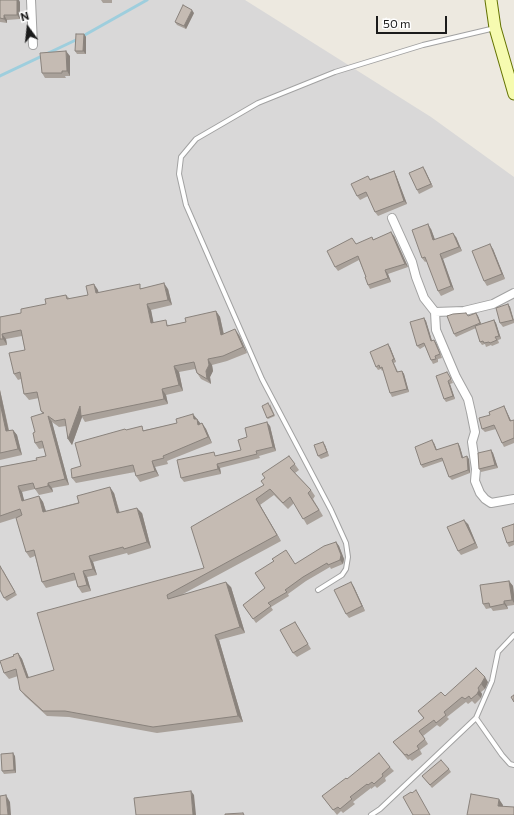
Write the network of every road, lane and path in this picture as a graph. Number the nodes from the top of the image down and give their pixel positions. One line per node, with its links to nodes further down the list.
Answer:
1 (31, 0): 4 (street)
2 (491, 0): 3 (main road)
3 (495, 28): 5 (main road); 10 (lane)
4 (33, 45)
5 (514, 94)
6 (392, 218): 8 (street)
7 (514, 294): 8 (street)
8 (436, 312): 9 (street)
9 (514, 499)
10 (318, 590)
11 (514, 635): 12 (lane)
12 (476, 718): 13 (lane); 14 (lane)
13 (514, 765)
14 (371, 815)

